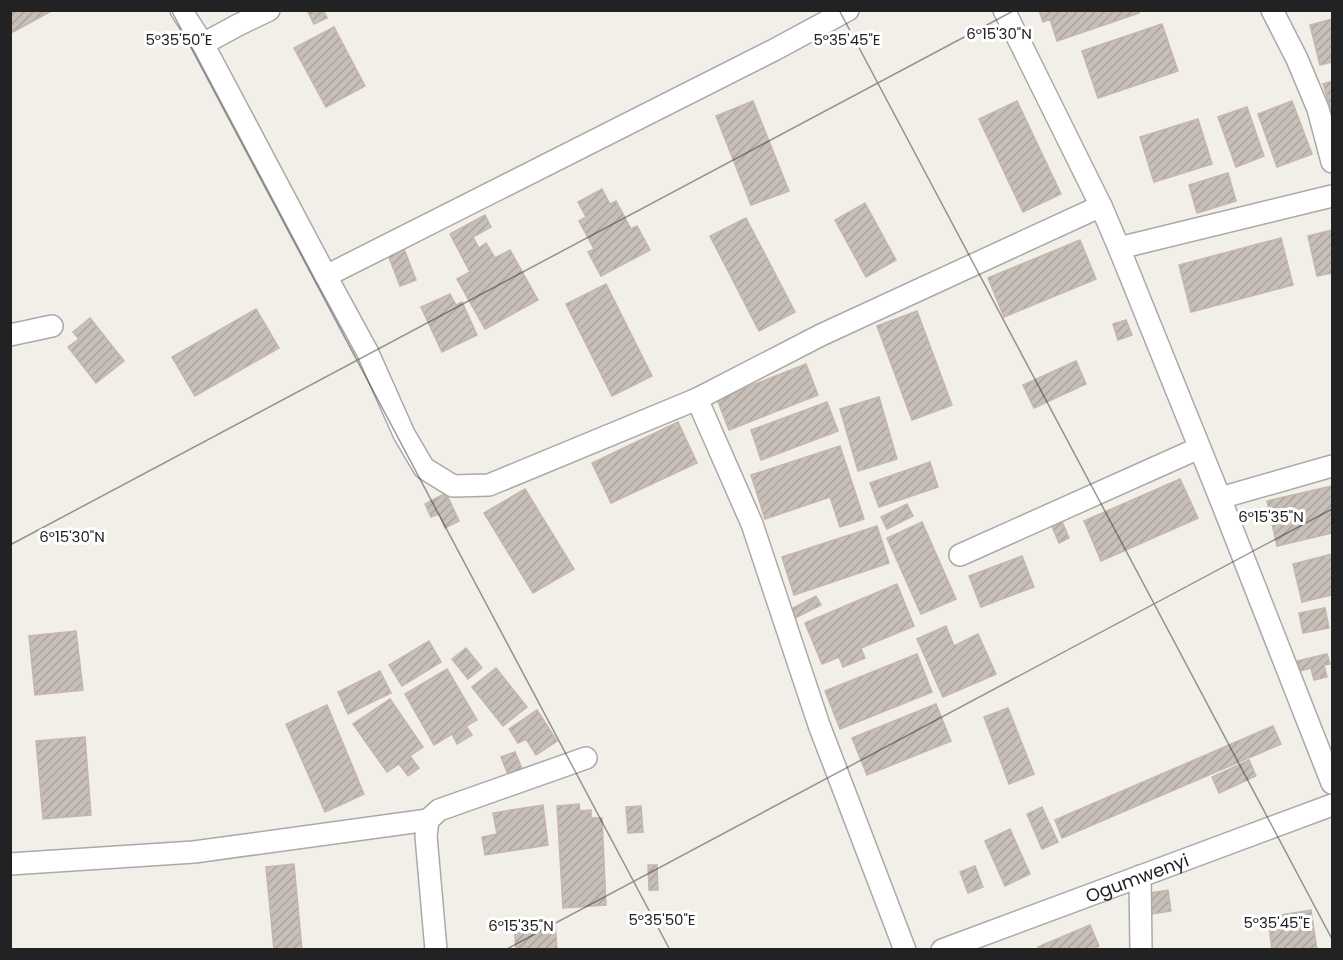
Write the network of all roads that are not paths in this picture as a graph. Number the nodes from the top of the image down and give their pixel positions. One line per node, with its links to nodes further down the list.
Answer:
1 (181, 10): 6 (street)
2 (269, 10): 6 (street)
3 (848, 10): 11 (street)
4 (1004, 10): 9 (street)
5 (1272, 10): 7 (street)
6 (202, 45): 11 (street)
7 (1332, 162)
8 (1332, 196): 10 (street)
9 (1101, 207): 10 (street); 14 (street)
10 (1119, 248): 15 (street)
11 (326, 276): 14 (street)
12 (52, 326): 13 (street)
13 (10, 335)
14 (697, 399): 27 (street)
15 (1199, 448): 17 (street); 18 (street)
16 (1332, 466): 17 (street)
17 (1220, 498): 20 (street)
18 (960, 555)
19 (586, 758): 22 (street)
20 (1332, 783)
21 (1332, 804): 24 (street, Ogumwenyi)
22 (428, 820): 23 (street); 26 (street)
23 (10, 864)
24 (1140, 876): 25 (street, Ogumwenyi); 29 (street)
25 (962, 946): 28 (street, Ogumwenyi)
26 (436, 950)
27 (905, 950)
28 (942, 950)
29 (1142, 950)

